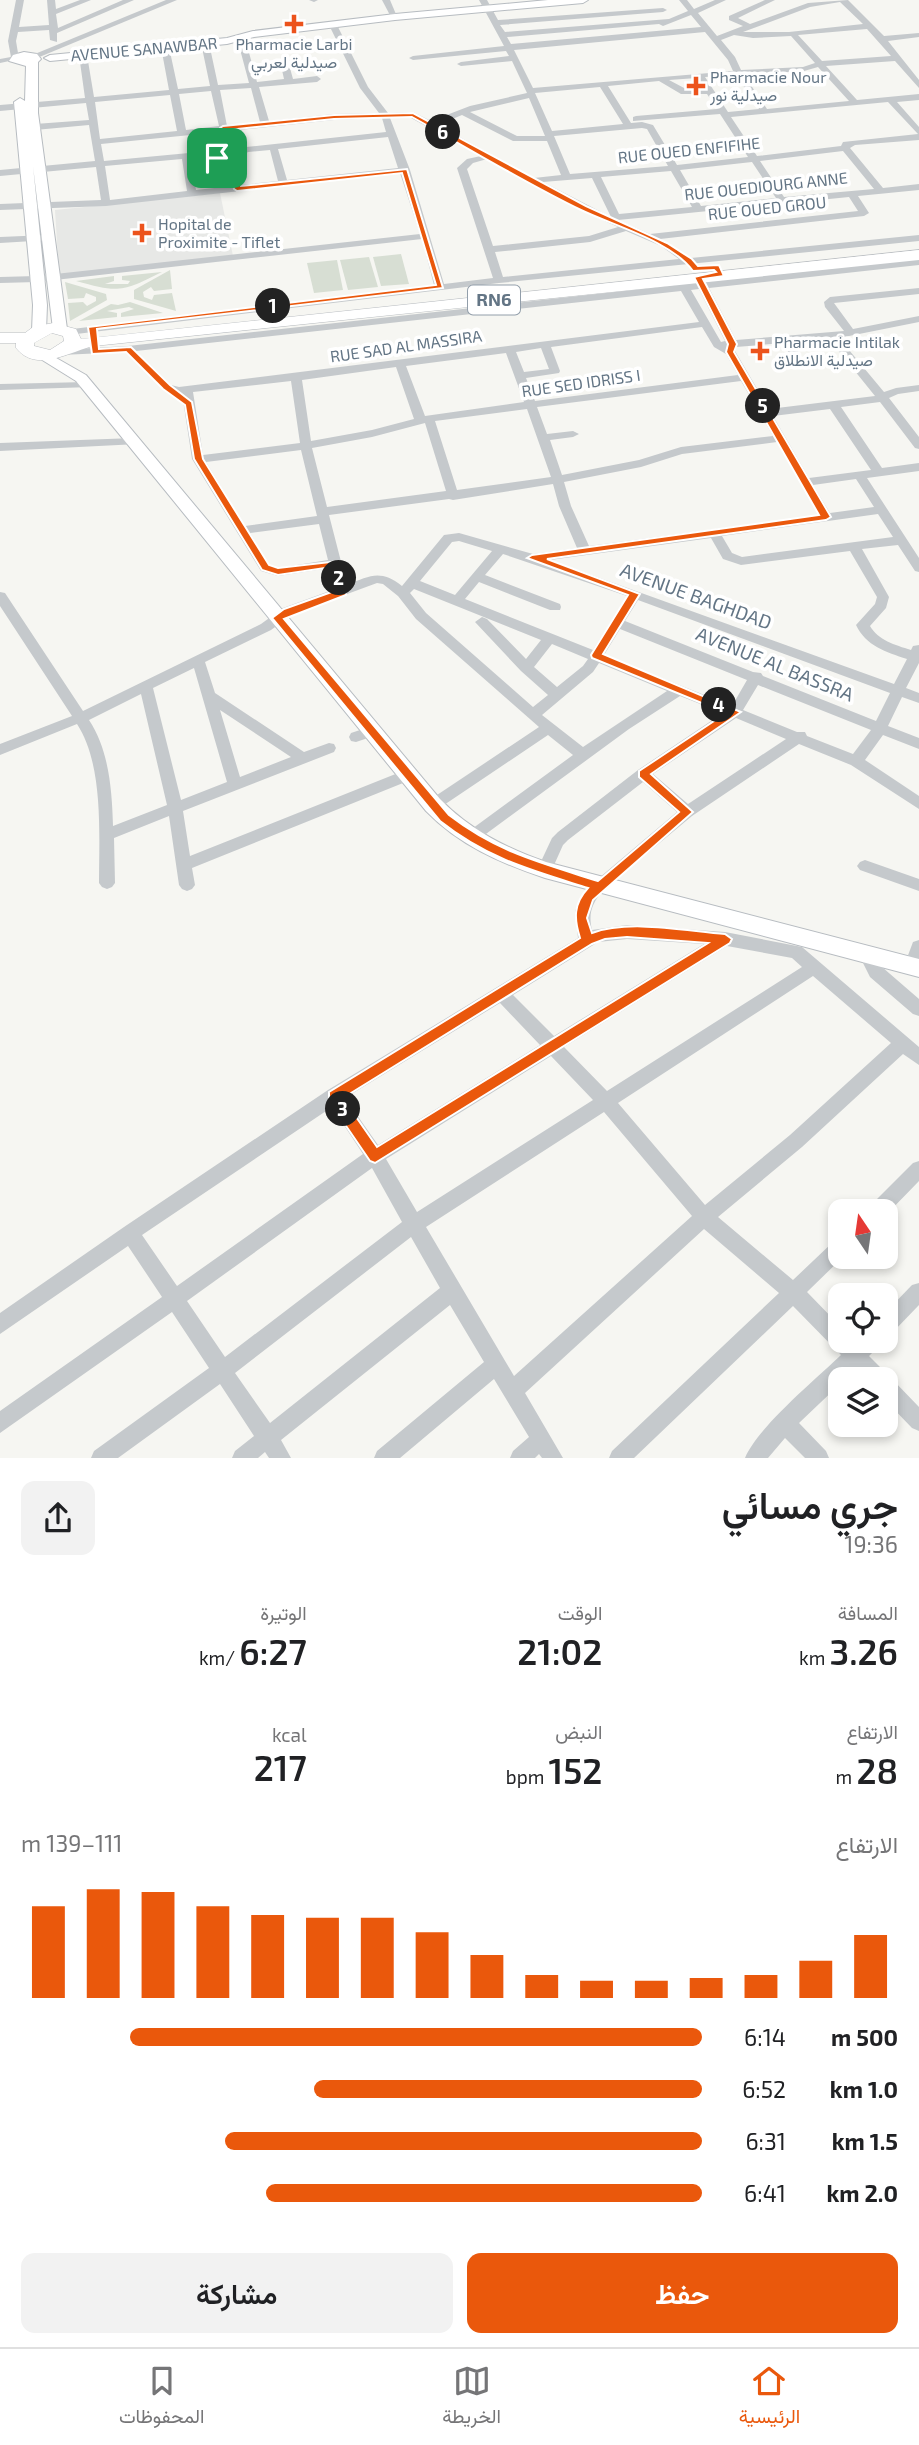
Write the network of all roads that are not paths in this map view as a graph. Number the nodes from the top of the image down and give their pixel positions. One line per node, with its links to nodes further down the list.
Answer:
1 (20, 0): 32 (street)
2 (51, 0): 19 (street)
3 (87, 0): 19 (street)
4 (130, 0): 21 (street)
5 (170, 0): 25 (street)
6 (386, 0): 22 (street)
7 (583, 0): 15 (street, AVENUE SANAWBAR)
8 (683, 0): 20 (street)
9 (771, 0): 18 (street)
10 (795, 0): 16 (street)
11 (829, 0): 12 (street); 16 (street)
12 (837, 0)
13 (844, 0): 28 (street)
14 (720, 1): 18 (street); 20 (street)
15 (485, 4): 22 (street, AVENUE SANAWBAR); 26 (street)
16 (808, 5): 23 (street)
17 (663, 9): 26 (street)
18 (744, 11): 23 (street); 29 (street)
19 (54, 12): 30 (street)
20 (694, 12): 24 (street); 31 (street)
21 (97, 14): 25 (street); 30 (street)
22 (395, 17): 27 (street, AVENUE SANAWBAR)
23 (767, 20): 29 (street)
24 (670, 21): 36 (street); 37 (street)
25 (120, 23): 45 (street)
26 (496, 23): 36 (street)
27 (334, 25): 38 (street, AVENUE SANAWBAR); 77 (street)
28 (869, 26): 35 (street); 40 (street)
29 (750, 27): 33 (street)
30 (54, 29): 32 (street); 45 (street)
31 (709, 29): 37 (street); 39 (street)
32 (14, 30): 47 (street)
33 (734, 33): 35 (street); 39 (street)
34 (915, 33): 40 (street)
35 (792, 34): 54 (street)
36 (503, 36): 44 (street)
37 (640, 36): 44 (street)
38 (241, 38): 42 (street, AVENUE SANAWBAR); 61 (street)
39 (716, 39): 56 (street)
40 (882, 39): 50 (street)
41 (0, 42): 47 (street)
42 (205, 43): 43 (street, AVENUE SANAWBAR); 64 (street)
43 (165, 47): 46 (street, AVENUE SANAWBAR); 65 (street)
44 (511, 47): 48 (street); 49 (street)
45 (52, 53): 46 (street, AVENUE SANAWBAR); 47 (street)
46 (83, 55): 69 (street)
47 (24, 56): 52 (street); 72 (street)
48 (413, 58)
49 (516, 58): 53 (street); 67 (street)
50 (897, 58): 54 (street); 55 (street)
51 (284, 61): 60 (street)
52 (0, 62)
53 (461, 64)
54 (820, 64): 56 (street); 71 (street)
55 (914, 73): 63 (street)
56 (739, 74): 57 (street); 74 (street)
57 (699, 75): 59 (street); 66 (street)
58 (317, 79): 60 (street)
59 (661, 79): 62 (street); 66 (street)
60 (289, 81): 61 (street)
61 (254, 84): 64 (street); 79 (street)
62 (603, 85): 67 (street); 80 (street)
63 (919, 85)
64 (214, 87): 65 (street); 83 (street)
65 (174, 91): 69 (street); 84 (street)
66 (710, 91): 76 (street)
67 (529, 93): 75 (street); 87 (street)
68 (919, 97): 70 (street)
69 (90, 99): 72 (street); 78 (street)
70 (891, 100): 71 (street); 86 (street)
71 (855, 103): 74 (street)
72 (26, 106): 73 (street); 82 (street); 103 (street)
73 (0, 107)
74 (764, 111): 76 (street)
75 (462, 112): 81 (street); 87 (street)
76 (724, 113): 80 (street); 97 (street)
77 (385, 115): 79 (street); 81 (street); 85 (street)
78 (93, 122): 82 (street); 88 (street)
79 (265, 124): 83 (street)
80 (626, 124): 87 (street); 99 (street)
81 (430, 125): 95 (street)
82 (35, 127): 100 (street)
83 (223, 128): 84 (street); 89 (street)
84 (183, 133): 88 (street)
85 (390, 134): 90 (street); 101 (street)
86 (919, 134): 91 (street, RUE OUED ENFIFIHE)
87 (550, 136): 105 (street)
88 (96, 142): 98 (street)
89 (227, 144): 92 (street); 93 (street)
90 (273, 146): 92 (street); 107 (street)
91 (845, 148): 97 (street, RUE OUED ENFIFIHE); 110 (street)
92 (245, 150): 96 (street)
93 (213, 153): 94 (street); 96 (street)
94 (186, 156): 98 (street); 112 (street)
95 (490, 156): 106 (street); 128 (street)
96 (231, 159): 109 (street)
97 (755, 159): 99 (street, RUE OUED ENFIFIHE); 113 (street)
98 (101, 164): 100 (street); 114 (street)
99 (675, 168): 104 (street, RUE OUED ENFIFIHE); 118 (street)
100 (46, 170): 103 (street); 117 (street)
101 (405, 170): 107 (street); 121 (street)
102 (0, 173): 103 (street)
103 (25, 173): 116 (street)
104 (595, 175): 105 (street, RUE OUED ENFIFIHE); 119 (street)
105 (566, 178): 106 (street, RUE OUED ENFIFIHE)
106 (536, 180): 119 (street)
107 (283, 184): 109 (street)
108 (919, 187): 110 (street, RUE OUEDIOURG ANNE)
109 (237, 189): 112 (street)
110 (880, 190): 111 (street, RUE OUEDIOURG ANNE)
111 (851, 193): 113 (street, RUE OUEDIOURG ANNE); 122 (street, RUE OUED GROU)
112 (192, 194): 114 (street)
113 (782, 201): 118 (street, RUE OUEDIOURG ANNE)
114 (106, 203): 117 (street)
115 (0, 207): 116 (street)
116 (29, 207): 117 (street); 125 (street)
117 (45, 207): 123 (street)
118 (699, 210): 119 (street, RUE OUEDIOURG ANNE)
119 (615, 219): 120 (street)
120 (628, 227): 122 (street); 128 (street)
121 (426, 236): 136 (street); 139 (street)
122 (649, 237): 127 (street)
123 (47, 238): 125 (street); 136 (street)
124 (919, 238): 132 (street)
125 (31, 239): 126 (street); 136 (street)
126 (0, 240)
127 (664, 244): 133 (street); 134 (street)
128 (491, 249): 138 (street)
129 (919, 249): 132 (main road, RN6)
130 (919, 255): 132 (main road, RN6)
131 (919, 262): 132 (street)
132 (719, 271): 133 (main road, RN6)
133 (697, 273): 134 (main road, RN6); 153 (street)
134 (676, 275): 135 (main road, RN6); 142 (street)
135 (656, 277): 138 (street); 146 (main road, RN6); 154 (street)
136 (44, 279): 137 (street); 147 (street); 151 (street)
137 (0, 280)
138 (499, 280): 139 (street)
139 (440, 286): 146 (street)
140 (919, 291): 143 (street)
141 (919, 319): 143 (street)
142 (704, 324): 149 (street, RUE SAD AL MASSIRA); 153 (street)
143 (851, 332): 144 (street)
144 (832, 336): 148 (street); 165 (street)
145 (0, 338): 147 (main road, RN6)
146 (94, 338): 151 (main road, RN6); 154 (street)
147 (30, 339): 150 (main road, RN6); 151 (main road, RN6); 151 (main road, RN6)
148 (788, 341): 153 (street); 155 (street)
149 (545, 344): 152 (street, RUE SAD AL MASSIRA); 157 (street)
150 (0, 345)
151 (65, 347): 160 (street)
152 (509, 348): 156 (street, RUE SAD AL MASSIRA); 157 (street)
153 (731, 348): 159 (street)
154 (128, 349): 162 (street)
155 (797, 360)
156 (399, 362): 158 (street, RUE SAD AL MASSIRA); 170 (street)
157 (520, 376): 167 (street)
158 (296, 377): 164 (street, RUE SAD AL MASSIRA); 176 (street)
159 (746, 377): 167 (street, RUE SED IDRISS I); 169 (street)
160 (84, 381): 161 (street); 174 (main road)
161 (0, 387)
162 (171, 388): 164 (street, RUE SAD AL MASSIRA); 166 (street)
163 (919, 388): 165 (street)
164 (187, 389): 166 (street)
165 (883, 398): 168 (street); 175 (street)
166 (189, 404): 178 (street)
167 (529, 405): 170 (street, RUE SED IDRISS I); 172 (street)
168 (834, 406): 169 (street); 180 (street)
169 (768, 413): 173 (street)
170 (425, 420): 176 (street, RUE SED IDRISS I); 184 (street)
171 (573, 434): 172 (street)
172 (542, 438): 182 (street)
173 (782, 438): 182 (street); 183 (street)
174 (134, 442): 177 (street); 204 (main road)
175 (919, 445)
176 (306, 446): 178 (street, RUE SED IDRISS I); 186 (street)
177 (0, 447)
178 (198, 459): 188 (street)
179 (919, 467): 180 (street)
180 (879, 472): 181 (street)
181 (859, 475): 183 (street); 185 (street)
182 (557, 480): 184 (street); 193 (street)
183 (807, 482): 187 (street)
184 (453, 496): 186 (street)
185 (882, 510): 187 (street); 190 (street)
186 (323, 516): 188 (street); 195 (street)
187 (826, 517): 189 (street)
188 (243, 530): 195 (street)
189 (715, 532): 191 (street); 193 (street)
190 (901, 540): 191 (street); 196 (street)
191 (855, 547): 208 (street)
192 (500, 549): 194 (street, AVENUE BAGHDAD); 197 (street); 198 (street, AVENUE BAGHDAD)
193 (584, 550): 194 (street)
194 (532, 558): 200 (street, AVENUE BAGHDAD)
195 (335, 563): 199 (street)
196 (917, 564)
197 (478, 577): 202 (street); 203 (street)
198 (408, 588): 199 (street); 202 (street); 220 (street)
199 (342, 592): 204 (street)
200 (635, 594): 206 (street); 215 (street, AVENUE BAGHDAD)
201 (0, 596): 221 (street)
202 (457, 601): 207 (street)
203 (555, 607)
204 (277, 618): 210 (street); 232 (main road)
205 (482, 622): 211 (street)
206 (616, 622): 209 (street); 212 (street, AVENUE AL BASSRA)
207 (551, 637): 209 (street); 211 (street)
208 (918, 654): 215 (street)
209 (596, 655): 214 (street); 217 (street)
210 (198, 660): 213 (street); 216 (street)
211 (526, 668): 217 (street)
212 (756, 676): 219 (street); 223 (street, AVENUE AL BASSRA)
213 (146, 686): 221 (street); 236 (street)
214 (680, 689): 219 (street); 228 (street)
215 (898, 690): 218 (street, AVENUE BAGHDAD); 223 (street)
216 (209, 696): 229 (street); 233 (street)
217 (558, 696): 220 (street)
218 (919, 698)
219 (735, 712): 224 (street); 231 (street)
220 (533, 715): 222 (street)
221 (82, 717): 227 (street); 238 (street)
222 (548, 727): 228 (street); 235 (street)
223 (880, 728): 225 (street, AVENUE AL BASSRA); 230 (street)
224 (800, 736): 230 (street); 237 (street)
225 (919, 744)
226 (329, 748): 229 (street)
227 (0, 750)
228 (583, 755): 239 (street)
229 (303, 758): 233 (street)
230 (856, 761): 234 (street)
231 (643, 774): 237 (street); 242 (street)
232 (408, 775): 235 (main road); 240 (street)
233 (235, 785): 236 (street)
234 (919, 803)
235 (433, 805): 239 (main road)
236 (175, 807): 238 (street); 240 (street)
237 (687, 812): 246 (street)
238 (105, 835): 243 (street)
239 (470, 838): 242 (street)
240 (185, 864): 244 (street)
241 (865, 866): 245 (street)
242 (545, 870): 246 (street)
243 (107, 883)
244 (187, 885)
245 (919, 885)
246 (598, 886): 248 (street); 249 (street)
247 (725, 939): 248 (street); 249 (street); 256 (street)
248 (587, 940): 253 (street)
249 (798, 944): 250 (street); 252 (street)
250 (866, 953): 251 (street); 254 (street)
251 (917, 960)
252 (813, 968): 255 (street); 259 (street)
253 (502, 994): 256 (street); 258 (street)
254 (919, 1009)
255 (903, 1043): 257 (street); 263 (street)
256 (553, 1047): 259 (street); 260 (street)
257 (919, 1057)
258 (334, 1096): 260 (street); 265 (street)
259 (606, 1102): 263 (street); 264 (street)
260 (375, 1156): 264 (street); 270 (street)
261 (919, 1169): 262 (street)
262 (889, 1199)
263 (704, 1217): 269 (street); 280 (street)
264 (414, 1224): 267 (street); 279 (street)
265 (130, 1233): 270 (street); 272 (street)
266 (828, 1260): 269 (street)
267 (452, 1291): 277 (street); 285 (street)
268 (919, 1292): 271 (street)
269 (794, 1293): 273 (street); 293 (street)
270 (173, 1298): 279 (street); 283 (street)
271 (898, 1313)
272 (0, 1324)
273 (828, 1328)
274 (852, 1353): 276 (street)
275 (858, 1353): 276 (street)
276 (855, 1356): 278 (street); 284 (street)
277 (496, 1364): 280 (street); 290 (street)
278 (866, 1367)
279 (222, 1371): 285 (street); 287 (street)
280 (513, 1390): 286 (street)
281 (898, 1399): 282 (street)
282 (919, 1421)
283 (0, 1423)
284 (785, 1423): 294 (street); 295 (street)
285 (267, 1438): 288 (street); 289 (street)
286 (540, 1440): 291 (street); 292 (street)
287 (101, 1458)
288 (242, 1458)
289 (281, 1458)
290 (384, 1458)
291 (520, 1458)
292 (553, 1458)
293 (619, 1458)
294 (755, 1458)
295 (819, 1458)

